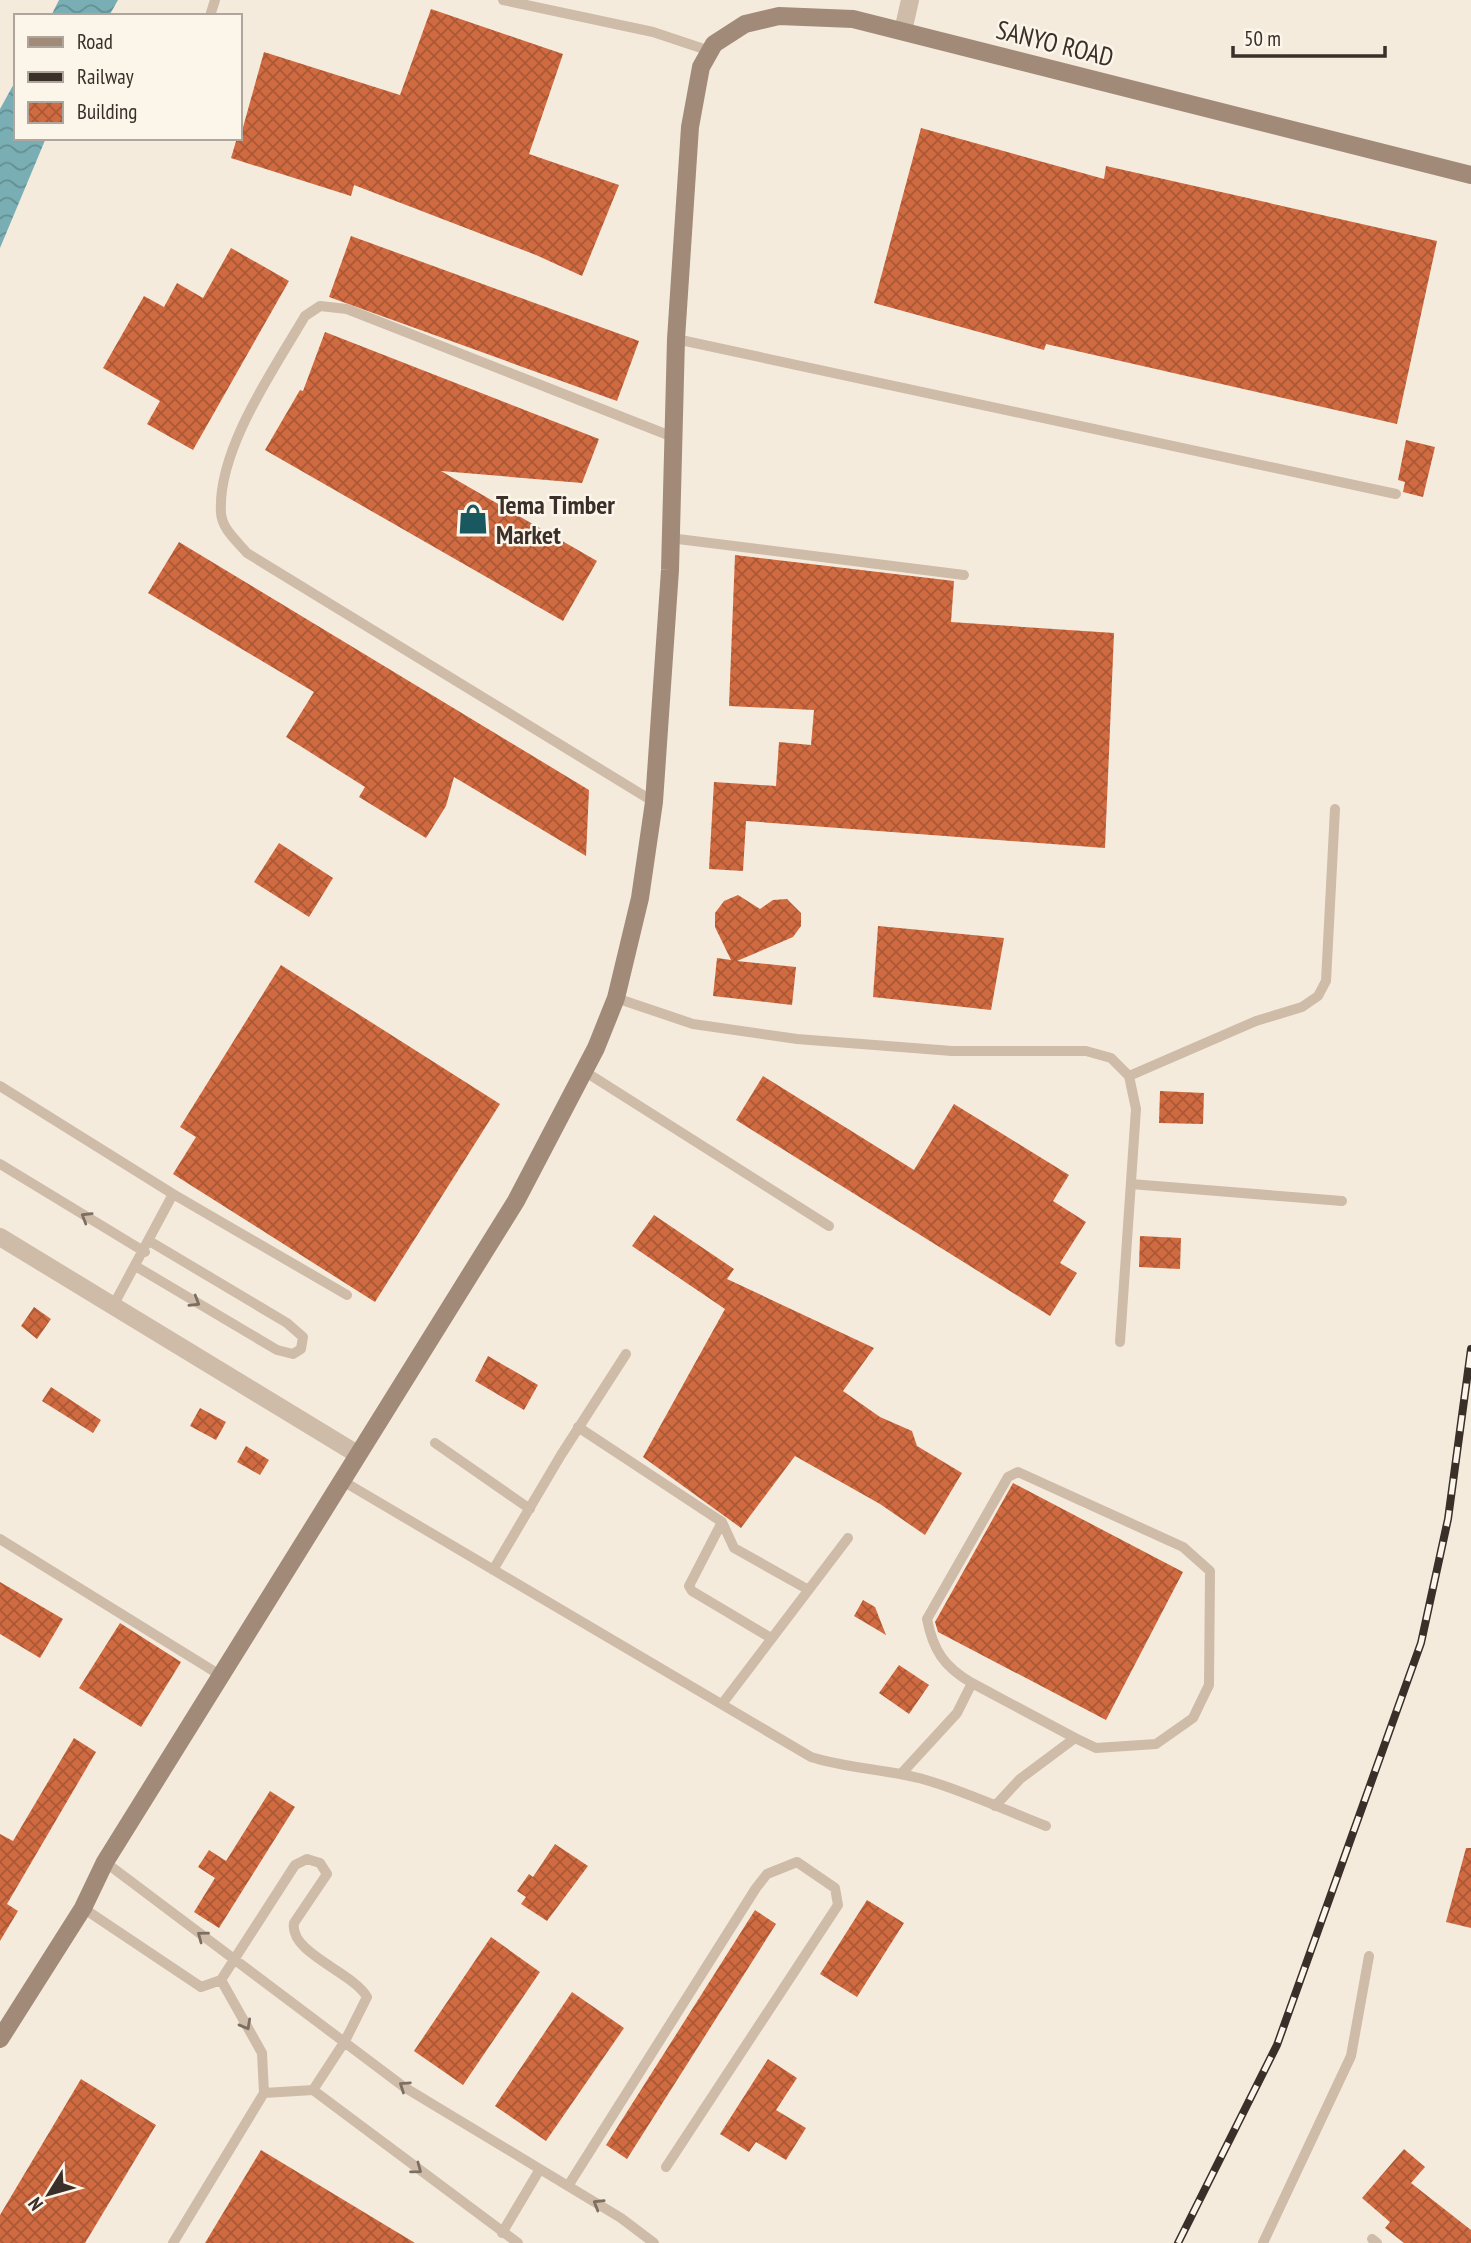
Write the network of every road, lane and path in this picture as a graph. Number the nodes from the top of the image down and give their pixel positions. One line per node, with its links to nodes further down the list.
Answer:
1 (503, 0): 4 (lane)
2 (910, 0): 3 (street)
3 (903, 31): 4 (street, SANYO ROAD); 5 (street, SANYO ROAD)
4 (710, 51): 6 (street)
5 (1471, 175)
6 (676, 339): 7 (street); 8 (lane)
7 (673, 437): 9 (street); 11 (lane)
8 (1395, 494)
9 (670, 538): 10 (lane); 11 (street)
10 (964, 576)
11 (654, 802): 13 (street)
12 (1335, 809): 15 (lane)
13 (616, 998): 14 (street); 15 (lane)
14 (584, 1071): 21 (lane); 32 (street)
15 (1129, 1076): 18 (lane)
16 (0, 1086): 19 (lane)
17 (0, 1164): 24 (lane, one-way to 17)
18 (1131, 1184): 20 (lane); 28 (lane)
19 (173, 1194): 23 (lane); 26 (lane)
20 (1342, 1201)
21 (829, 1226)
22 (0, 1237): 27 (street)
23 (150, 1242): 24 (lane); 25 (lane, one-way to 23)
24 (145, 1252): 25 (lane)
25 (136, 1267): 27 (lane)
26 (346, 1294)
27 (113, 1306): 32 (street)
28 (1120, 1342)
29 (626, 1354): 30 (lane)
30 (578, 1427): 34 (lane); 35 (lane)
31 (435, 1443): 34 (lane)
32 (357, 1454): 33 (street)
33 (341, 1480): 38 (lane); 41 (street)
34 (530, 1509): 38 (lane)
35 (722, 1522): 39 (lane); 40 (lane)
36 (848, 1538): 39 (lane)
37 (0, 1539): 41 (lane)
38 (493, 1570): 43 (lane)
39 (807, 1589): 40 (lane)
40 (771, 1638): 43 (lane)
41 (220, 1675): 48 (street)
42 (972, 1683): 44 (lane); 44 (lane); 45 (lane)
43 (722, 1704): 45 (lane)
44 (1075, 1738): 46 (lane)
45 (901, 1774): 46 (lane)
46 (995, 1806): 47 (lane)
47 (1046, 1826)
48 (105, 1862): 49 (street); 51 (lane, one-way to 48)
49 (83, 1908): 52 (lane); 53 (street)
50 (1369, 1956): 64 (lane)
51 (233, 1961): 52 (lane); 54 (lane); 54 (lane)
52 (221, 1980): 56 (lane, one-way to 56)
53 (0, 2039)
54 (345, 2041): 55 (lane); 58 (lane, one-way to 54)
55 (313, 2090): 56 (lane); 60 (lane, one-way to 60)
56 (264, 2093): 61 (lane)
57 (666, 2167): 59 (lane)
58 (540, 2169): 59 (lane); 60 (lane)
59 (569, 2186): 63 (lane, one-way to 59)
60 (502, 2234): 62 (lane)
61 (173, 2243)
62 (518, 2243)
63 (654, 2243)
64 (1263, 2243)

